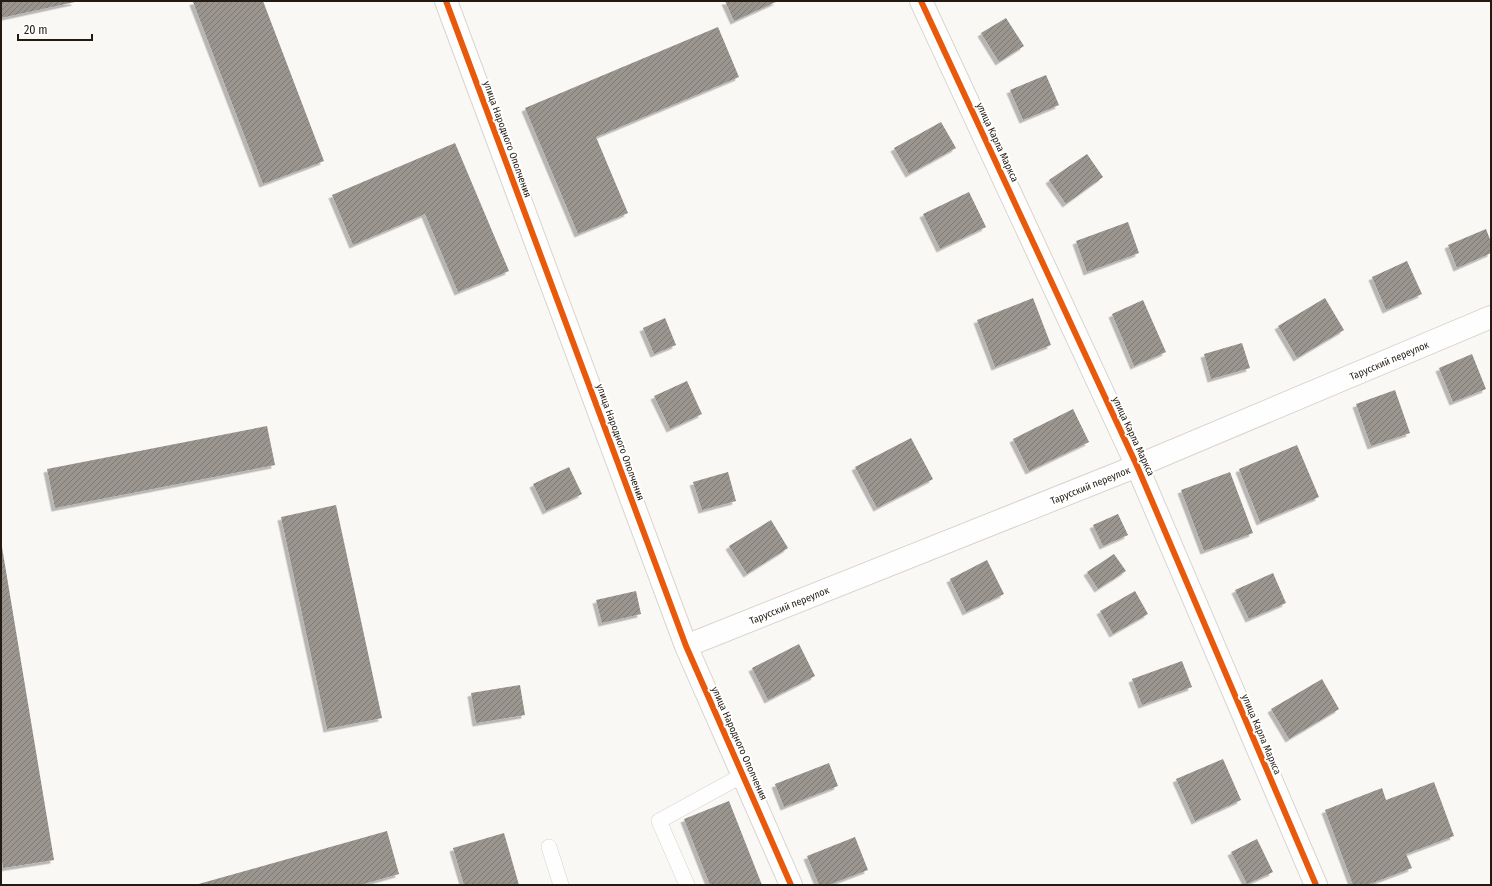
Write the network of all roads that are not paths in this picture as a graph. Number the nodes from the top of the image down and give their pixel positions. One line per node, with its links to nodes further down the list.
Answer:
1 (446, 1): 5 (street, улица Народного Ополчения)
2 (921, 1): 4 (street, улица Карла Маркса)
3 (1491, 316): 4 (street, Тарусский переулок)
4 (1137, 466): 5 (street, Тарусский переулок); 11 (street, улица Карла Маркса)
5 (686, 646): 6 (street, улица Народного Ополчения)
6 (743, 775): 9 (lane); 10 (street, улица Народного Ополчения)
7 (550, 847): 8 (lane)
8 (560, 885)
9 (687, 885)
10 (791, 885)
11 (1316, 885)

